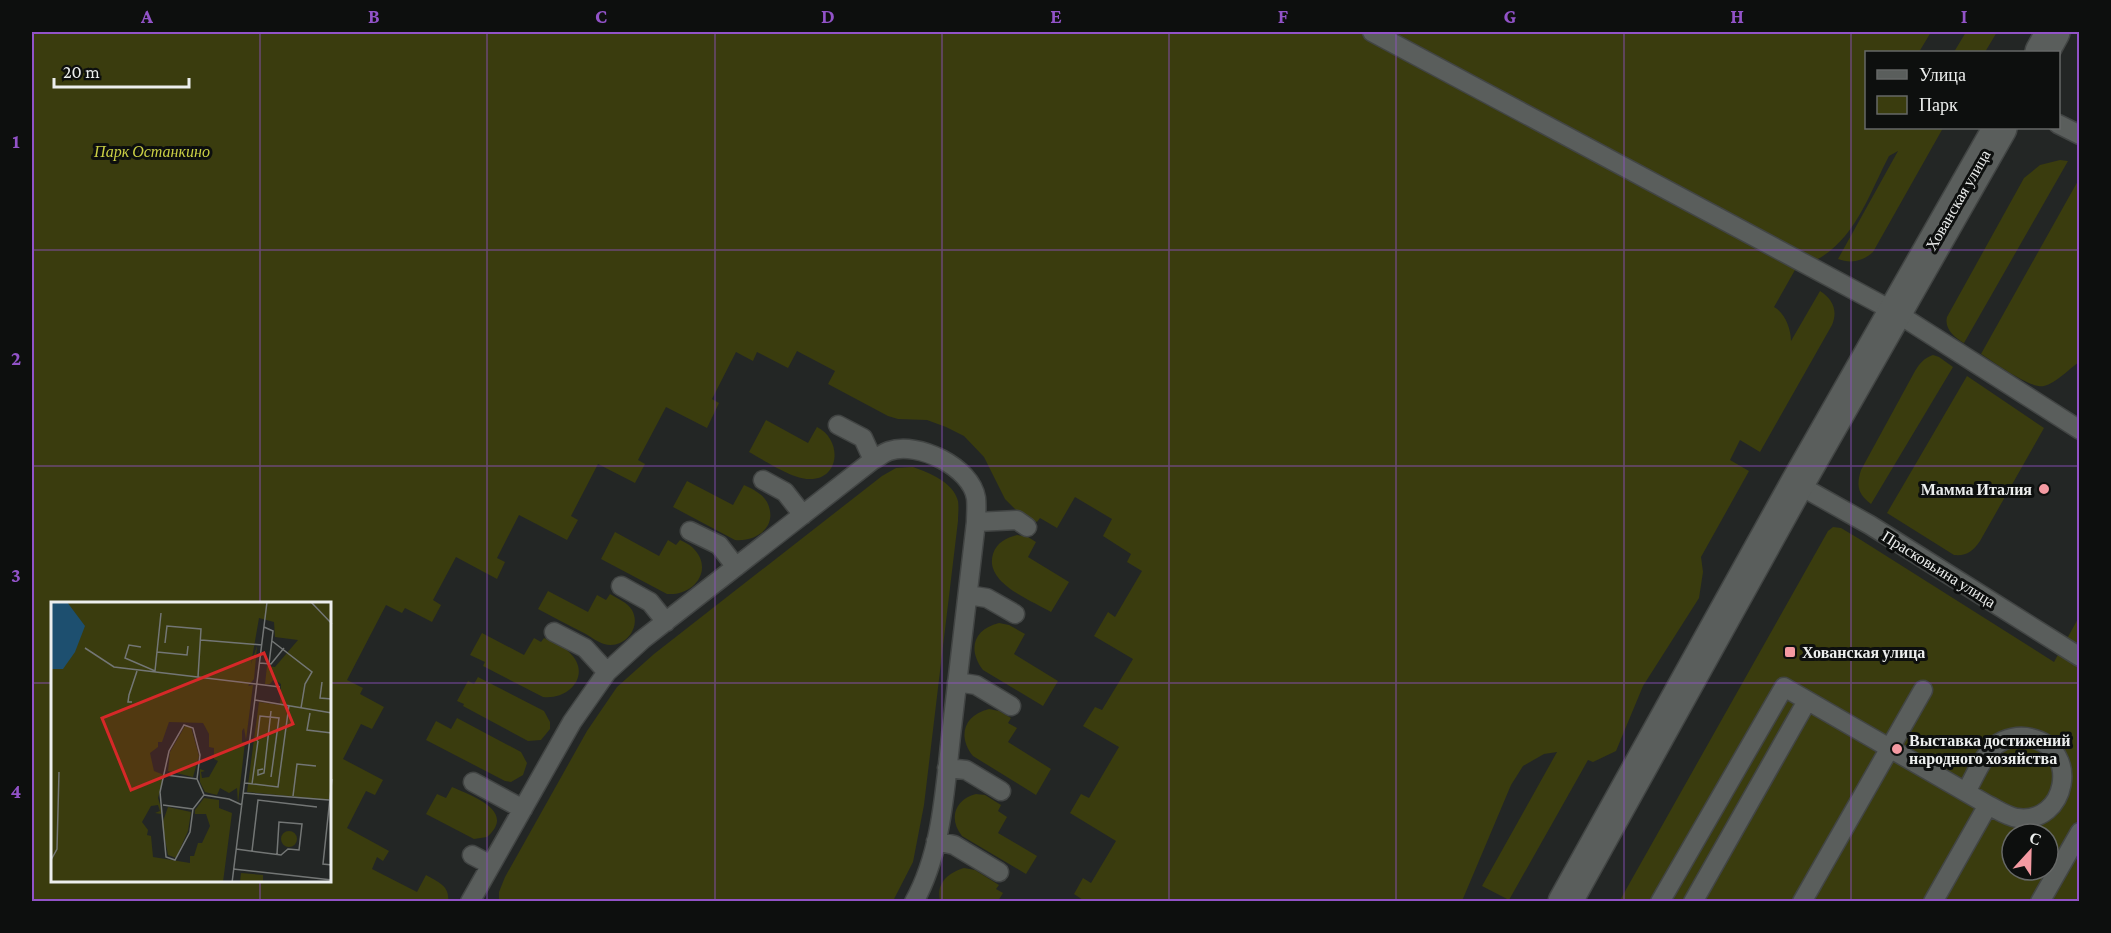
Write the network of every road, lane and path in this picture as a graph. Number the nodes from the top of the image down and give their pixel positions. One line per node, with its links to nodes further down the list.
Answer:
1 (1372, 32): 7 (lane)
2 (2054, 32): 3 (street)
3 (2043, 51)
4 (2060, 125): 6 (lane)
5 (1999, 129): 7 (street, Хованская улица)
6 (2079, 135)
7 (1895, 312): 9 (lane); 12 (street, Хованская улица)
8 (838, 425): 10 (lane)
9 (2079, 430)
10 (873, 460): 13 (lane); 14 (lane)
11 (763, 480): 13 (lane)
12 (1797, 484): 23 (lane, Прасковьина улица); 43 (street, Хованская улица)
13 (803, 514): 17 (lane)
14 (976, 522): 15 (lane); 19 (lane)
15 (1027, 527)
16 (690, 531): 17 (lane)
17 (736, 567): 21 (lane)
18 (621, 586): 21 (lane)
19 (968, 595): 20 (lane); 25 (lane)
20 (1015, 614)
21 (666, 622): 24 (lane)
22 (554, 632): 24 (lane)
23 (2079, 657)
24 (607, 672): 35 (lane)
25 (957, 682): 28 (lane); 30 (lane)
26 (1923, 690): 29 (lane)
27 (1807, 701): 29 (lane); 44 (lane); 45 (lane)
28 (1011, 706)
29 (1890, 749): 33 (lane); 46 (lane)
30 (947, 768): 32 (lane); 37 (lane)
31 (473, 782): 35 (lane)
32 (1001, 791)
33 (1966, 792): 34 (lane); 34 (lane)
34 (1988, 805): 47 (lane)
35 (523, 808): 39 (lane)
36 (2079, 832): 48 (lane)
37 (936, 841): 40 (lane); 42 (lane)
38 (472, 855): 39 (lane)
39 (491, 865): 41 (lane)
40 (999, 872)
41 (470, 902)
42 (914, 902)
43 (1565, 902)
44 (1660, 902)
45 (1693, 902)
46 (1802, 902)
47 (1933, 902)
48 (2040, 902)

